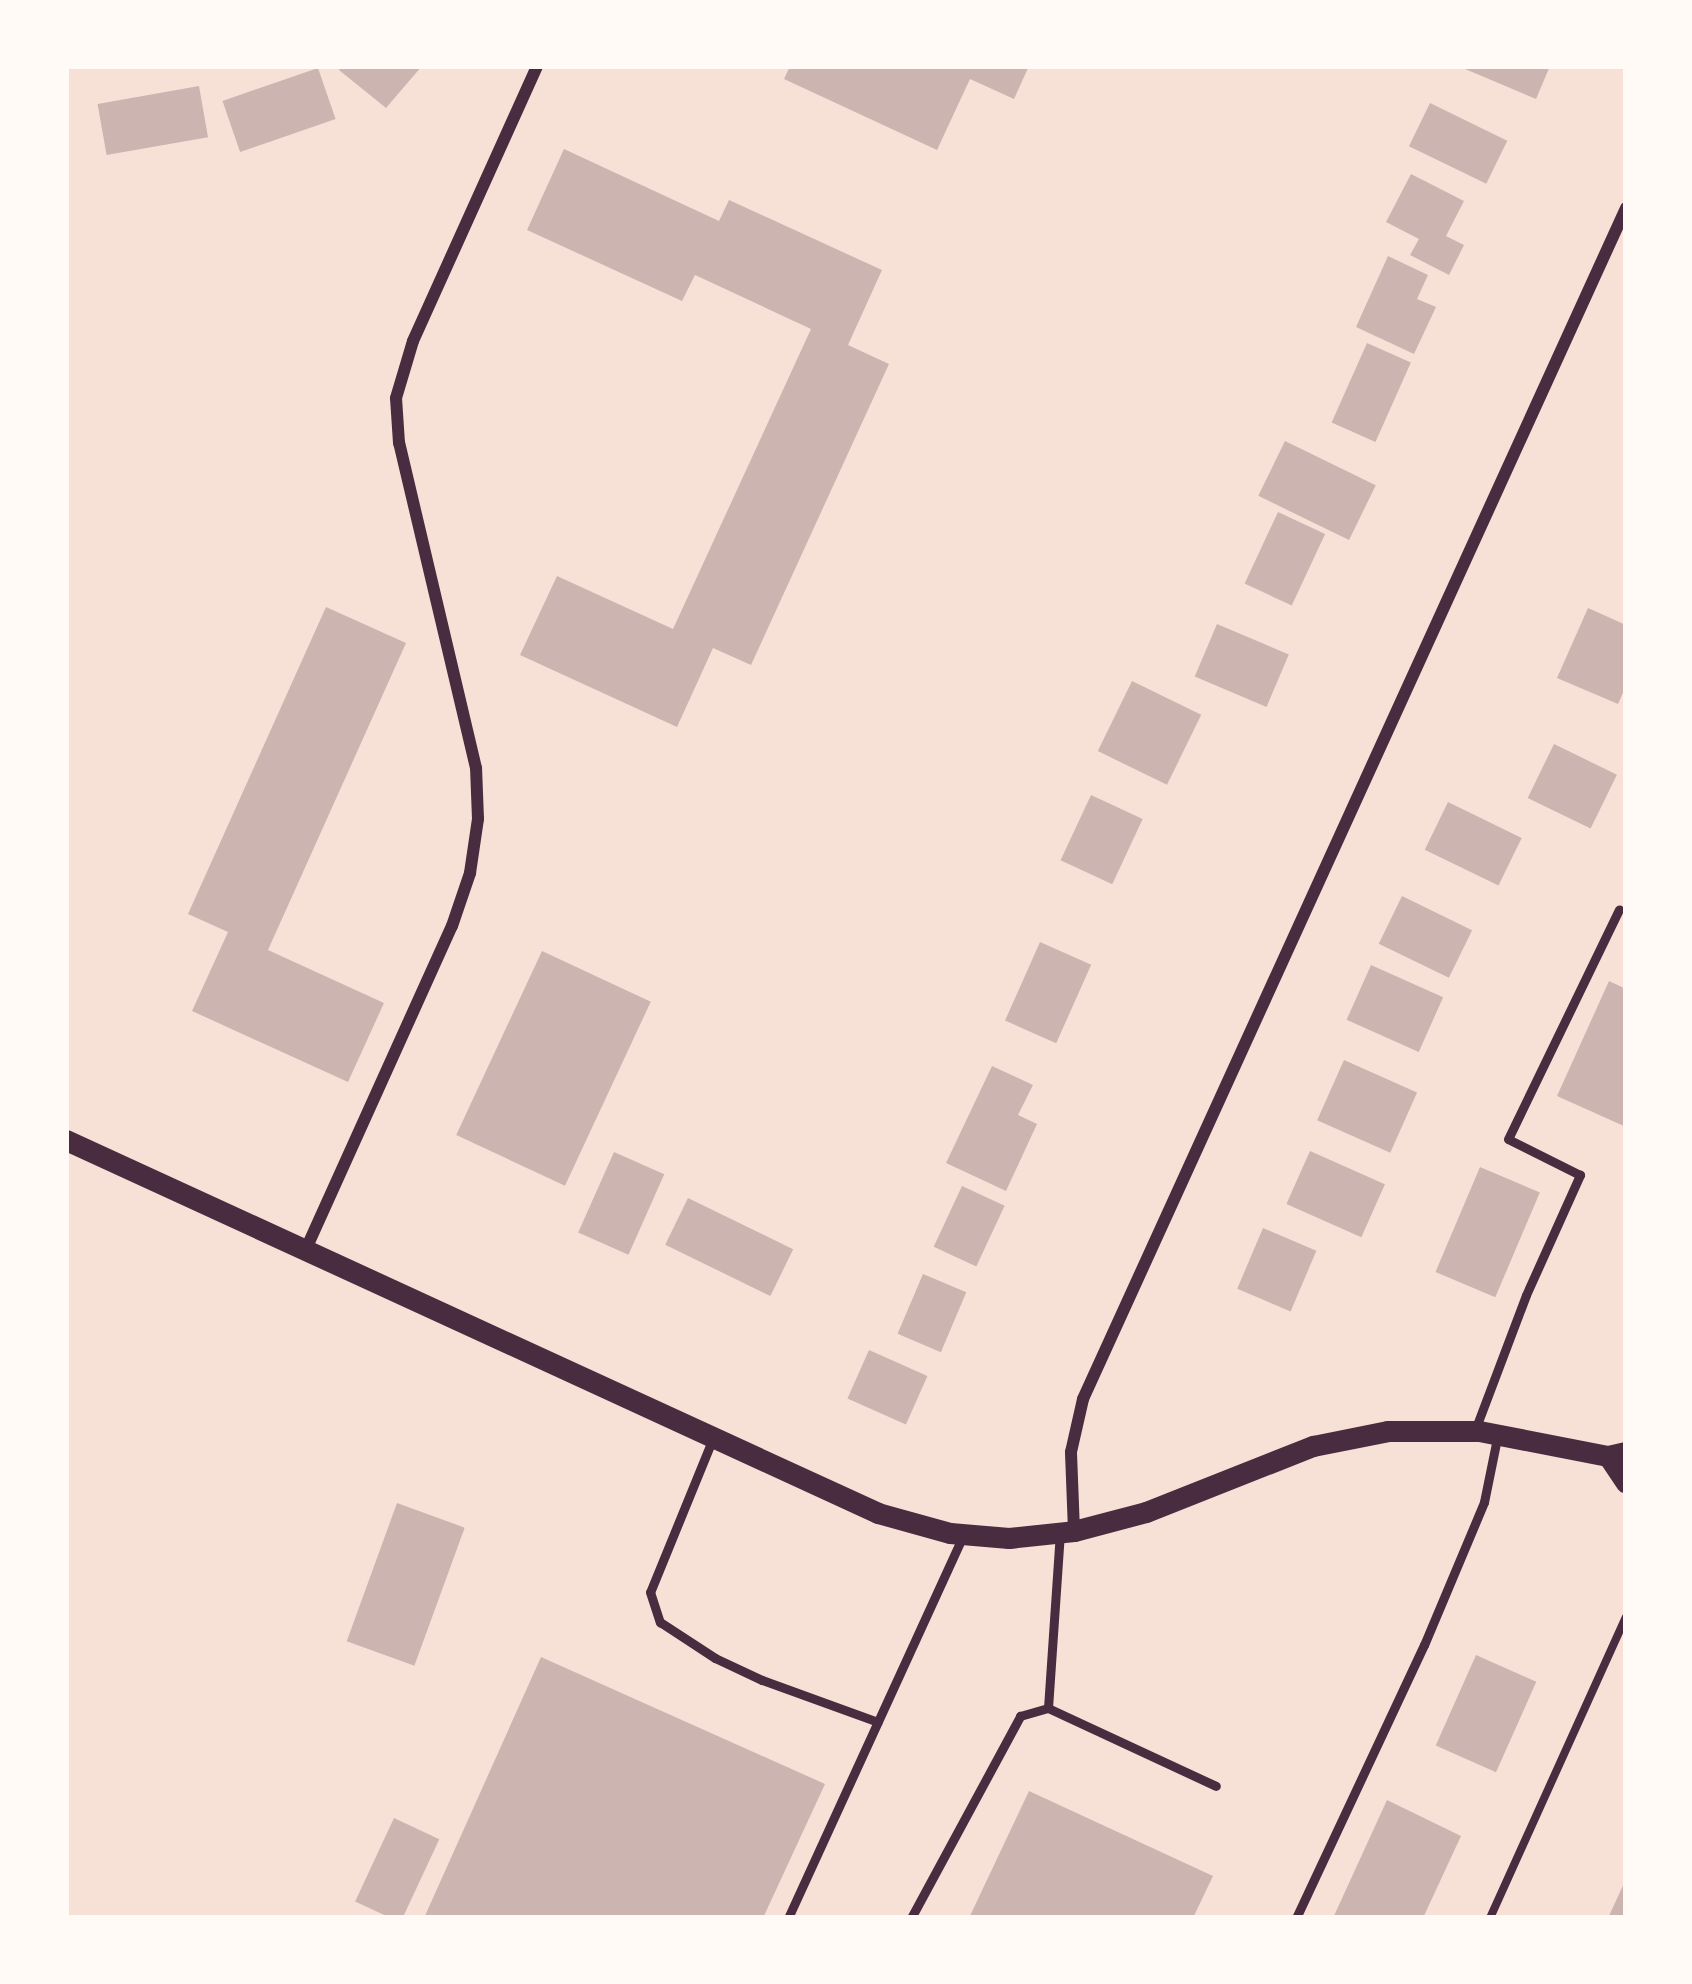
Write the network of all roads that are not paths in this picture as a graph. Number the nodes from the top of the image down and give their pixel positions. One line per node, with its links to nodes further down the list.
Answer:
1 (537, 66): 5 (street)
2 (1626, 208): 10 (street)
3 (1619, 908): 6 (lane)
4 (66, 1140): 5 (street)
5 (305, 1249): 7 (street)
6 (1487, 1432): 8 (street); 10 (street); 17 (lane)
7 (713, 1438): 11 (street); 13 (lane)
8 (1617, 1454): 9 (street)
9 (1626, 1483)
10 (1067, 1532): 11 (street); 12 (lane)
11 (963, 1535): 13 (lane)
12 (1048, 1708): 14 (lane); 16 (lane)
13 (878, 1722): 15 (lane)
14 (1216, 1786)
15 (788, 1918)
16 (910, 1918)
17 (1296, 1918)

